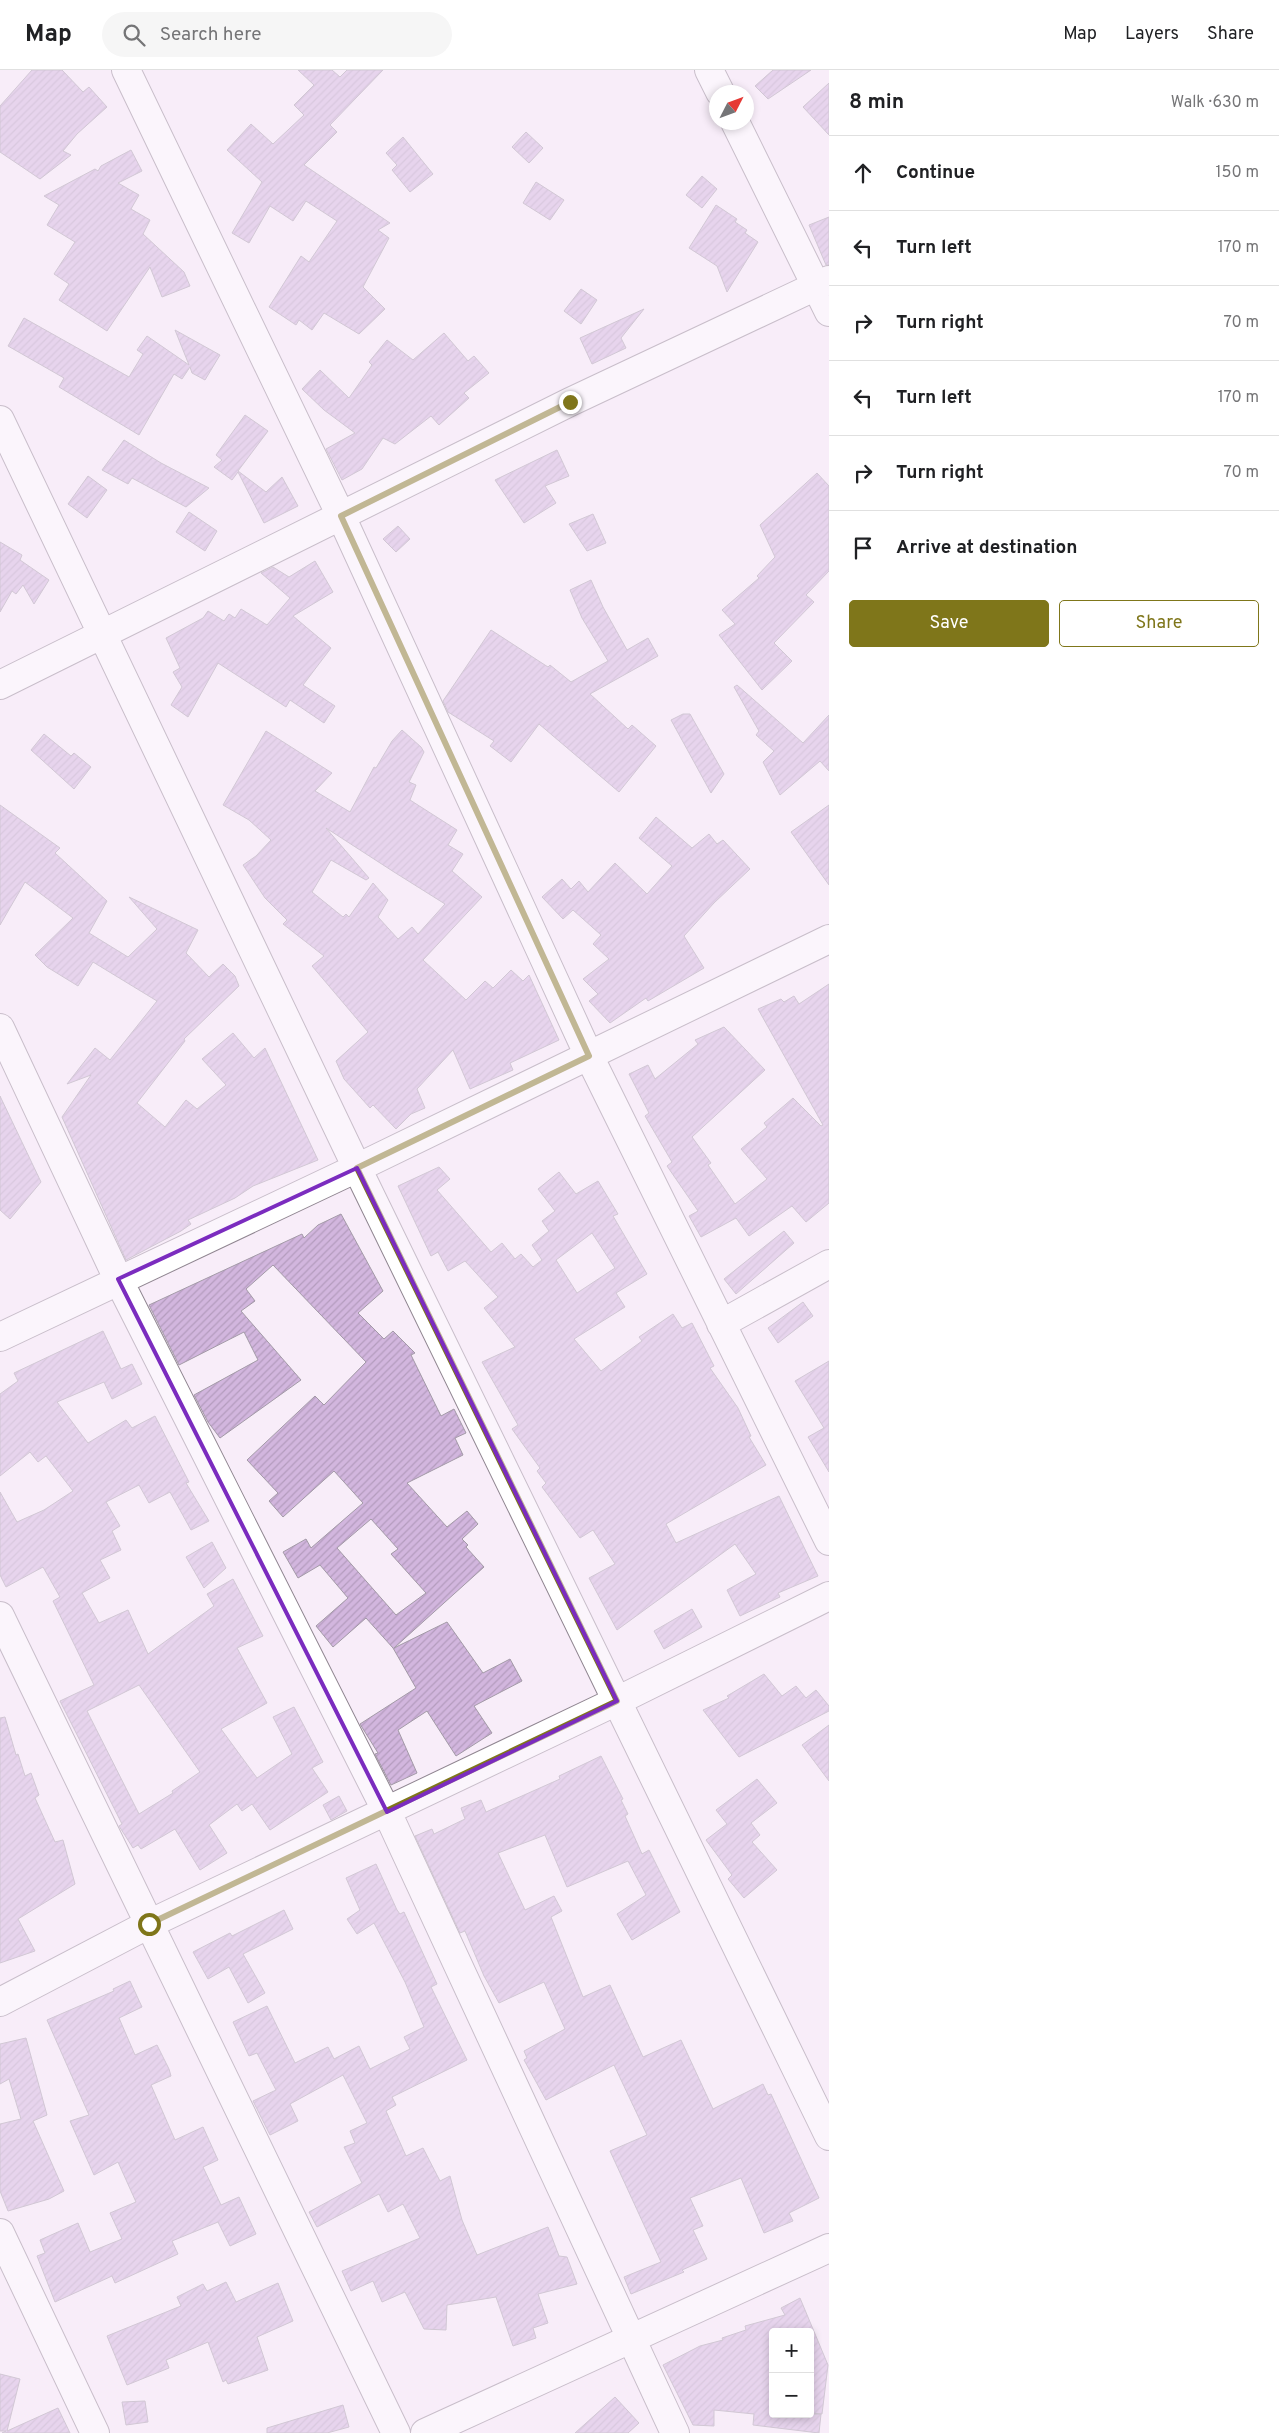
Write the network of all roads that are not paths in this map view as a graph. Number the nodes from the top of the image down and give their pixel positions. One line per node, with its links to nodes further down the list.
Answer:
1 (126, 70): 8 (street)
2 (709, 70): 3 (street)
3 (716, 85)
4 (739, 130): 5 (street)
5 (823, 284): 6 (street); 8 (street)
6 (829, 312)
7 (0, 420): 9 (street)
8 (341, 516): 9 (street); 13 (street)
9 (103, 635): 10 (street); 14 (street)
10 (0, 685)
11 (829, 939): 13 (street)
12 (0, 1028): 16 (street)
13 (589, 1056): 14 (street); 17 (street)
14 (357, 1168): 16 (street); 22 (street)
15 (829, 1264): 17 (street)
16 (118, 1279): 18 (street); 23 (street)
17 (721, 1324): 19 (street)
18 (0, 1337)
19 (829, 1541)
20 (829, 1596): 22 (street)
21 (0, 1616): 24 (street)
22 (617, 1701): 23 (street); 26 (street)
23 (387, 1812): 24 (street); 29 (street)
24 (149, 1924): 25 (street); 31 (street)
25 (0, 2002)
26 (829, 2136)
27 (0, 2233): 30 (street)
28 (829, 2248): 29 (street)
29 (631, 2339): 32 (street); 33 (street)
30 (95, 2433)
31 (396, 2433)
32 (425, 2433)
33 (675, 2433)

